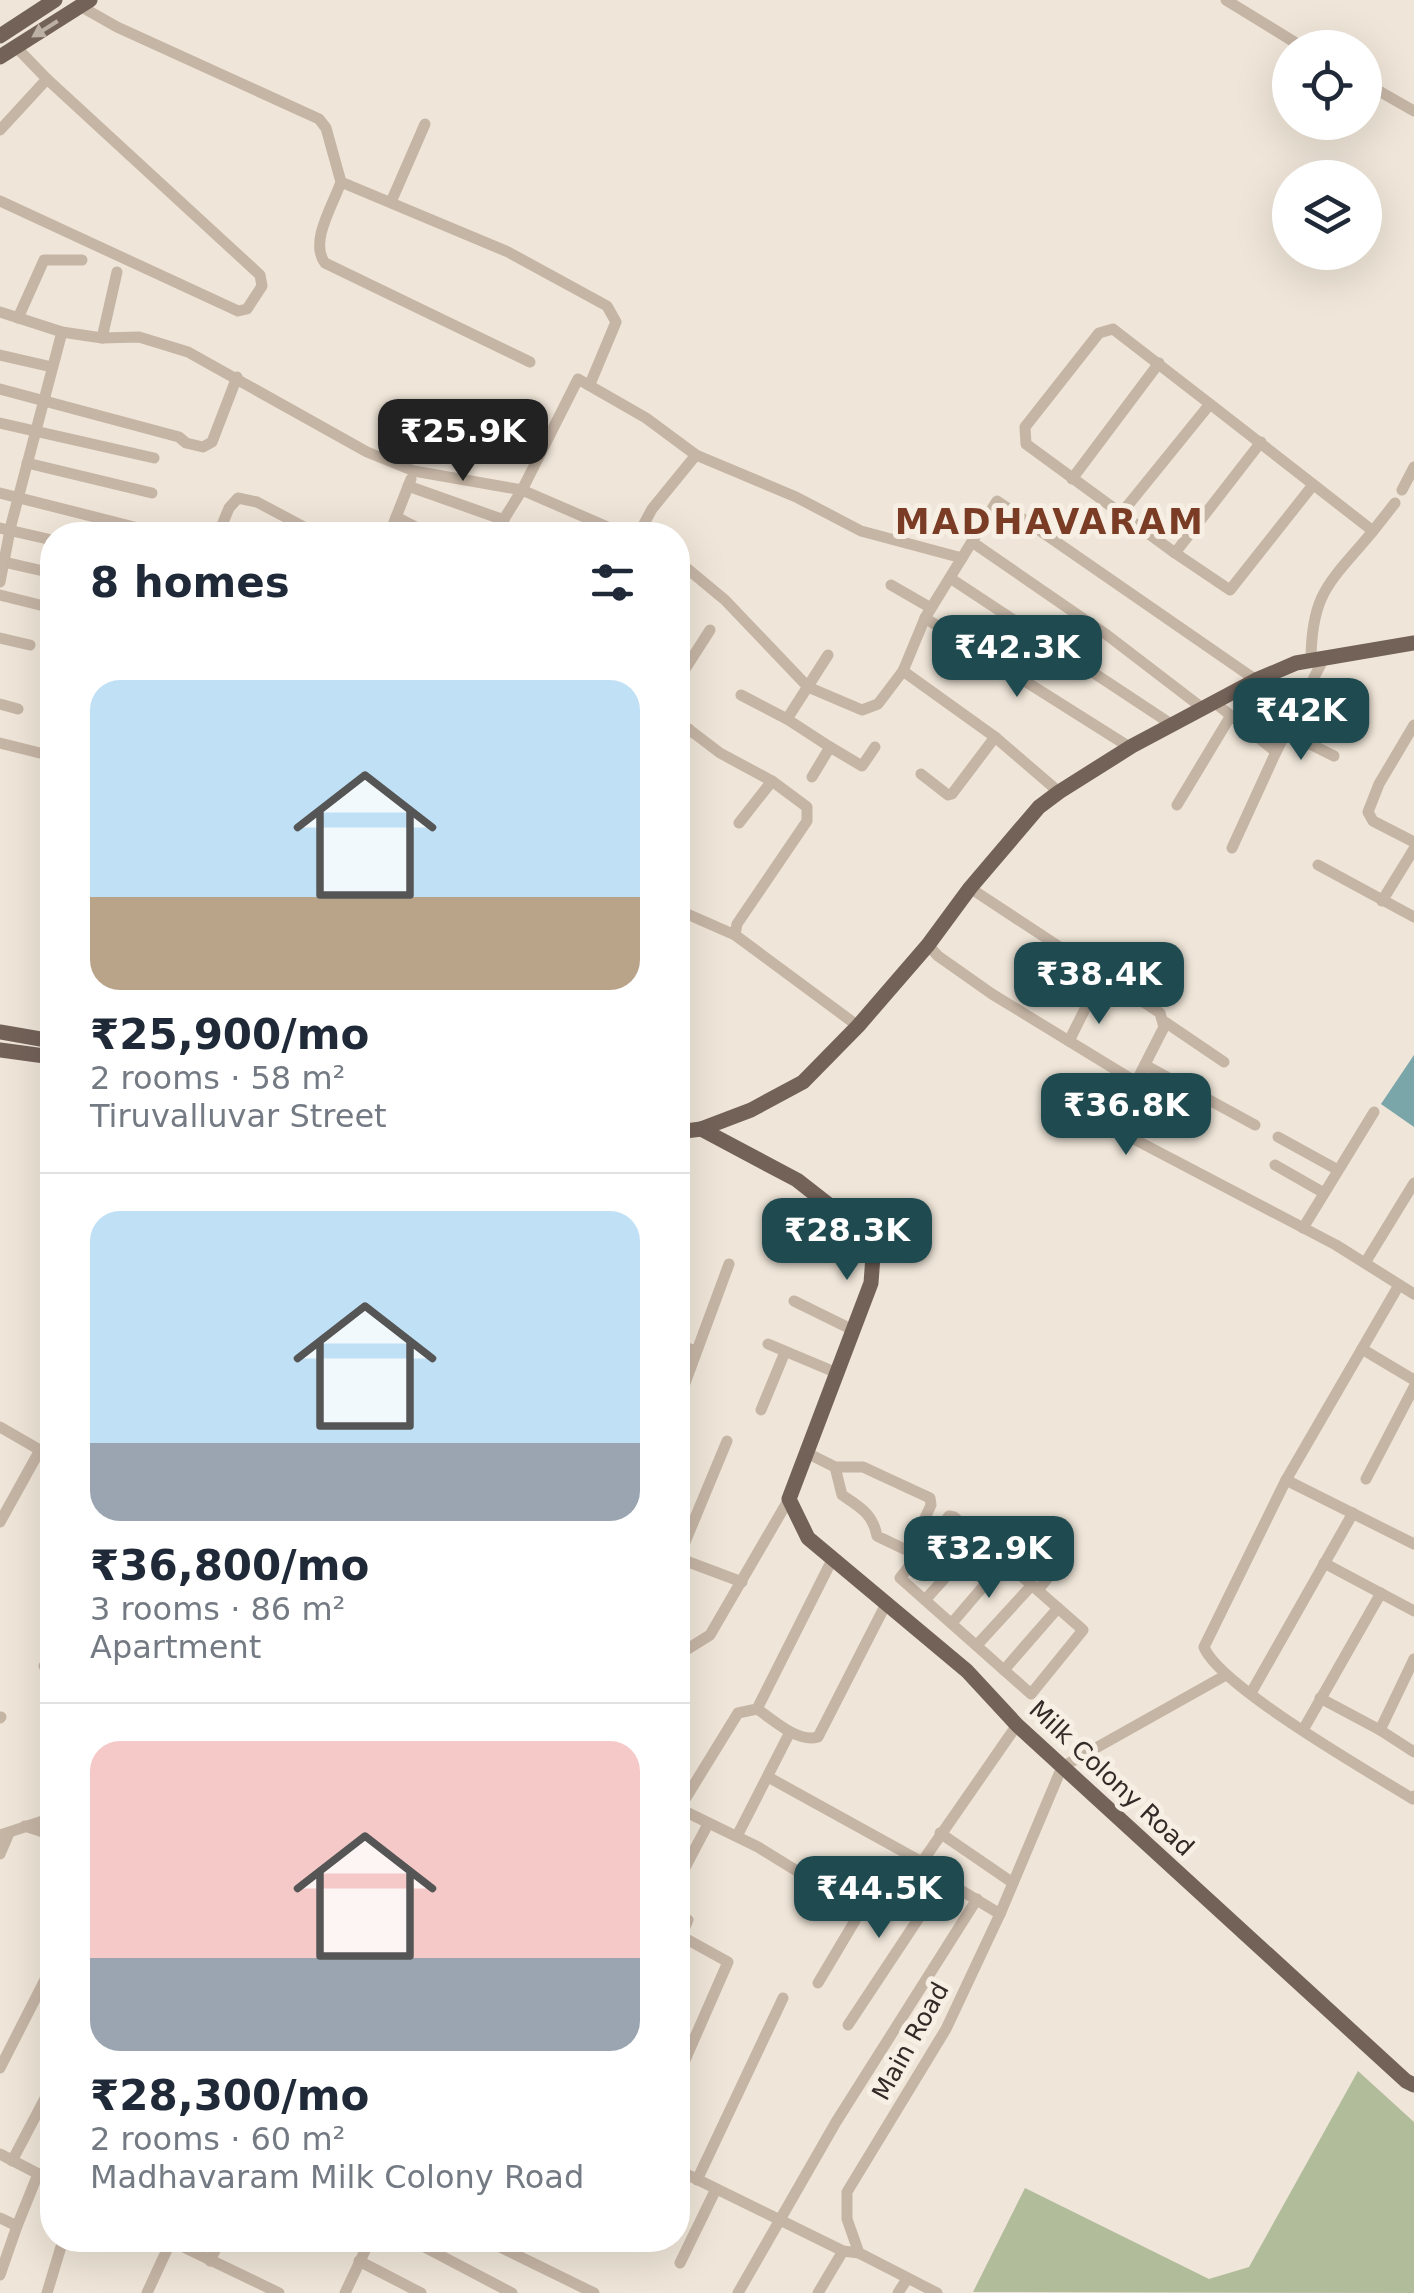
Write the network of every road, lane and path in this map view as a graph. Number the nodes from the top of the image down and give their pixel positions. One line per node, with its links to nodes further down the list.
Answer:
1 (55, 0): 5 (main road)
2 (1226, 0): 4 (street)
3 (85, 3): 6 (main road, one-way to 6); 13 (street)
4 (1275, 30)
5 (0, 36)
6 (16, 46): 7 (main road); 8 (street)
7 (0, 57)
8 (47, 80): 12 (street); 14 (street)
9 (1382, 93): 10 (street)
10 (1414, 111)
11 (425, 124): 15 (street)
12 (0, 130)
13 (341, 182): 15 (street); 23 (street)
14 (0, 202)
15 (391, 202): 27 (street)
16 (82, 260): 19 (street)
17 (117, 272): 21 (street)
18 (0, 312): 19 (street)
19 (18, 318): 20 (street)
20 (62, 332): 21 (street); 25 (street)
21 (102, 338): 26 (street)
22 (0, 355): 25 (street)
23 (530, 362)
24 (1159, 363): 30 (street); 39 (street); 39 (street)
25 (52, 367): 29 (street)
26 (237, 377): 29 (street); 38 (street)
27 (590, 384): 34 (street); 42 (street)
28 (0, 389): 29 (street)
29 (44, 399): 32 (street)
30 (1210, 404): 33 (street); 48 (street)
31 (0, 423): 32 (street)
32 (36, 429): 35 (street); 36 (street)
33 (1261, 442): 40 (street); 62 (street)
34 (696, 454): 57 (street); 63 (street)
35 (154, 458)
36 (27, 462): 45 (street); 46 (street)
37 (1414, 468): 43 (street)
38 (414, 470): 41 (street); 42 (street)
39 (1072, 479): 48 (street)
40 (1313, 484): 59 (street); 62 (street)
41 (408, 486): 49 (street); 50 (street)
42 (522, 490): 50 (street); 56 (street)
43 (1402, 490)
44 (0, 494): 46 (street)
45 (152, 494)
46 (18, 500): 51 (street); 58 (street)
47 (1395, 503): 59 (street)
48 (1120, 515): 62 (street)
49 (396, 518): 54 (street); 55 (street)
50 (504, 520)
51 (112, 522)
52 (223, 522): 53 (street)
53 (288, 522)
54 (394, 522)
55 (404, 522)
56 (596, 522)
57 (645, 522)
58 (5, 529): 60 (street); 64 (street)
59 (1374, 531): 79 (street)
60 (40, 537)
61 (972, 542): 63 (street); 81 (street); 85 (street)
62 (1175, 553)
63 (962, 558): 67 (street)
64 (2, 562): 65 (street); 68 (street)
65 (40, 570)
66 (690, 572): 82 (street)
67 (950, 578): 72 (street); 89 (street)
68 (0, 582)
69 (891, 585): 72 (street)
70 (0, 595): 71 (street)
71 (40, 605)
72 (928, 614): 80 (street); 97 (street)
73 (710, 630): 78 (street)
74 (0, 638): 76 (street)
75 (1414, 643): 79 (main road)
76 (30, 645)
77 (828, 655): 82 (street)
78 (690, 661)
79 (1317, 661): 81 (main road); 92 (street)
80 (903, 672): 82 (street); 93 (street)
81 (1256, 680): 85 (main road)
82 (808, 687): 88 (street)
83 (741, 694): 88 (street)
84 (0, 704): 86 (street)
85 (1208, 704): 87 (street); 89 (main road)
86 (18, 709)
87 (1230, 717): 98 (street); 105 (street)
88 (787, 719): 95 (street)
89 (1171, 724): 97 (main road)
90 (1414, 725): 107 (street)
91 (690, 729): 103 (street)
92 (1286, 732): 98 (street); 100 (street)
93 (995, 737): 101 (street); 104 (street)
94 (0, 743): 99 (street)
95 (830, 746): 96 (street); 102 (street)
96 (875, 747)
97 (1131, 748): 104 (main road)
98 (1276, 752): 108 (street)
99 (40, 753)
100 (1334, 756)
101 (921, 774)
102 (812, 777)
103 (772, 781): 106 (street); 114 (street)
104 (1059, 792): 110 (main road)
105 (1177, 805)
106 (739, 823)
107 (1414, 846): 111 (street)
108 (1232, 848)
109 (1318, 865): 111 (street)
110 (970, 888): 115 (main road); 117 (street)
111 (1382, 901): 113 (street)
112 (690, 915): 114 (street)
113 (1414, 917)
114 (735, 935): 118 (street)
115 (928, 945): 118 (main road); 121 (street)
116 (1092, 995): 121 (street)
117 (1165, 1022): 124 (street); 125 (street)
118 (858, 1026): 129 (main road)
119 (0, 1032): 120 (main road)
120 (40, 1039)
121 (1069, 1041): 126 (street)
122 (0, 1050): 123 (main road)
123 (40, 1055)
124 (1224, 1062)
125 (1144, 1065): 126 (street); 128 (street)
126 (1136, 1082): 136 (street)
127 (1374, 1112): 133 (street)
128 (1255, 1125)
129 (701, 1129): 130 (main road); 142 (main road)
130 (690, 1130)
131 (1278, 1137): 133 (street)
132 (1276, 1164): 135 (street)
133 (1338, 1170): 135 (street)
134 (1414, 1182): 137 (street)
135 (1324, 1192): 136 (street)
136 (1303, 1228): 137 (street)
137 (1365, 1263): 139 (street)
138 (729, 1264): 146 (street)
139 (1400, 1285): 140 (street); 145 (street)
140 (1414, 1294)
141 (794, 1301): 142 (street)
142 (853, 1330): 149 (main road)
143 (768, 1344): 147 (street)
144 (690, 1349): 146 (street)
145 (1362, 1349): 150 (street); 158 (street)
146 (696, 1351): 148 (street)
147 (785, 1352): 149 (street); 151 (street)
148 (690, 1368)
149 (837, 1373): 155 (main road)
150 (1414, 1383): 157 (street)
151 (761, 1410)
152 (0, 1427): 154 (street)
153 (728, 1440): 162 (street)
154 (40, 1450): 161 (street)
155 (807, 1453): 156 (street); 159 (main road)
156 (835, 1467): 156 (street)
157 (1366, 1479)
158 (1286, 1480): 160 (street); 185 (street)
159 (789, 1500): 165 (main road, Milk Colony Road); 170 (street)
160 (1354, 1514): 164 (street); 168 (street)
161 (0, 1522)
162 (690, 1530)
163 (980, 1539): 167 (street); 173 (street); 173 (street)
164 (1414, 1544)
165 (832, 1560): 174 (main road, Milk Colony Road); 188 (street)
166 (690, 1562): 170 (street)
167 (1005, 1562): 171 (street); 177 (street)
168 (1324, 1564): 172 (street); 186 (street)
169 (1058, 1566): 171 (street)
170 (742, 1582): 179 (street)
171 (1035, 1588): 175 (street); 180 (street)
172 (1381, 1593): 176 (street); 187 (street)
173 (924, 1600): 177 (street)
174 (888, 1602): 181 (main road, Milk Colony Road); 192 (street)
175 (1058, 1608): 183 (street); 183 (street)
176 (1414, 1610)
177 (952, 1623): 178 (street)
178 (965, 1636): 180 (street); 181 (street)
179 (690, 1648)
180 (980, 1648): 183 (street); 184 (street)
181 (948, 1655): 184 (main road, Milk Colony Road)
182 (1414, 1659): 191 (street)
183 (1004, 1670)
184 (967, 1671): 189 (main road, Milk Colony Road)
185 (1226, 1675): 186 (street); 194 (street)
186 (1252, 1693): 190 (street)
187 (1320, 1698): 190 (street); 191 (street)
188 (757, 1708): 192 (street); 196 (street)
189 (1017, 1726): 194 (main road, Milk Colony Road); 203 (street)
190 (1303, 1730): 197 (street)
191 (1380, 1730): 193 (street)
192 (790, 1732): 195 (street)
193 (1414, 1752)
194 (1062, 1766): 208 (street, Main Road); 218 (main road, Milk Colony Road)
195 (768, 1776): 203 (street); 205 (street)
196 (690, 1790)
197 (1414, 1798)
198 (690, 1815): 200 (street)
199 (40, 1822): 201 (street)
200 (708, 1824): 205 (street); 207 (street)
201 (25, 1826): 202 (street); 204 (street)
202 (40, 1831)
203 (940, 1832): 208 (street)
204 (4, 1834): 206 (street)
205 (737, 1836): 212 (street)
206 (0, 1854)
207 (690, 1858)
208 (1013, 1884): 210 (street, Main Road)
209 (977, 1899): 210 (street); 215 (street); 226 (street)
210 (1000, 1914): 238 (street, Main Road)
211 (690, 1944): 216 (street)
212 (818, 1983)
213 (40, 1990): 217 (street)
214 (783, 1998): 223 (street)
215 (848, 2024)
216 (690, 2049)
217 (0, 2068)
218 (1414, 2085)
219 (40, 2104): 220 (street)
220 (6, 2158): 221 (street)
221 (38, 2174): 227 (street)
222 (690, 2176): 223 (street)
223 (697, 2180): 224 (street)
224 (716, 2189): 226 (street); 228 (street)
225 (0, 2218): 227 (street)
226 (778, 2220): 229 (street); 252 (street)
227 (17, 2226): 242 (street)
228 (690, 2242)
229 (843, 2251): 238 (street); 253 (street)
230 (60, 2252): 245 (street)
231 (168, 2252): 246 (street)
232 (194, 2252): 240 (street)
233 (214, 2252): 240 (street)
234 (363, 2252): 239 (street)
235 (434, 2252): 250 (street)
236 (510, 2252): 251 (street)
237 (685, 2252): 241 (street)
238 (859, 2253): 243 (street)
239 (359, 2260): 248 (street); 249 (street)
240 (210, 2261): 244 (street)
241 (680, 2263)
242 (0, 2275)
243 (907, 2279): 254 (street); 255 (street)
244 (251, 2287): 247 (street)
245 (48, 2293)
246 (147, 2293)
247 (279, 2293)
248 (344, 2293)
249 (421, 2293)
250 (512, 2293)
251 (594, 2293)
252 (738, 2293)
253 (818, 2293)
254 (898, 2293)
255 (937, 2293)

